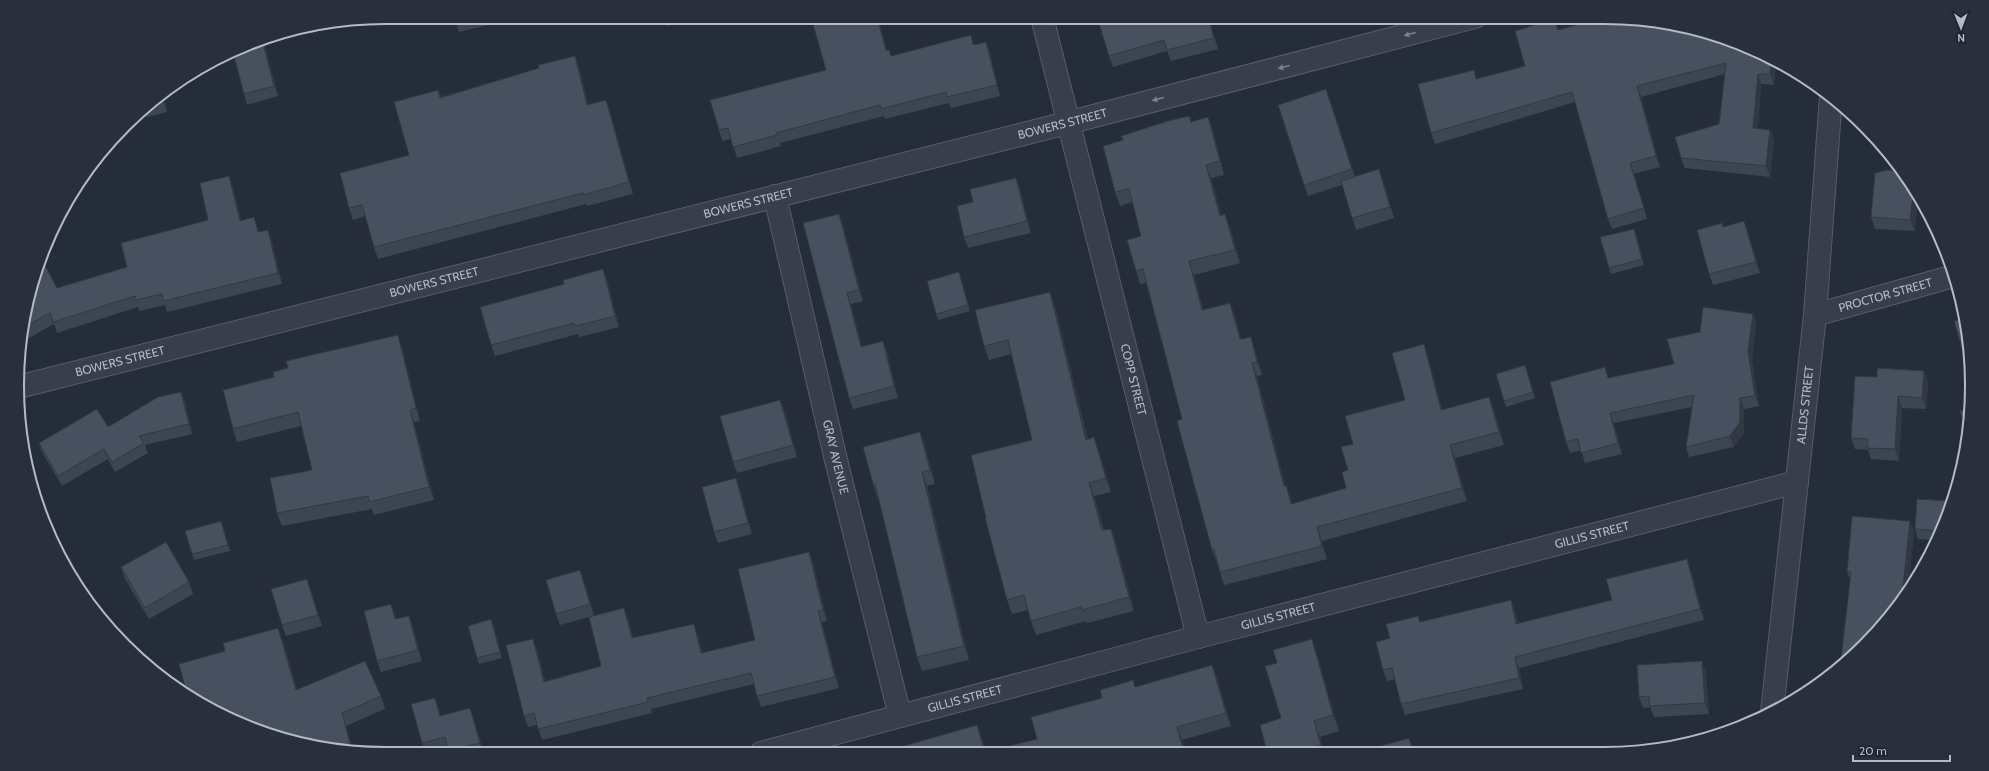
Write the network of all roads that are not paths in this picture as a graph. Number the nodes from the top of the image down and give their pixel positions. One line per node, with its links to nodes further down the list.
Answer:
1 (1044, 24): 4 (street, COPP STREET)
2 (1448, 24): 4 (street, BOWERS STREET, one-way to 4)
3 (1830, 104): 7 (street, ALLDS STREET)
4 (1068, 123): 5 (street, BOWERS STREET); 10 (street, COPP STREET)
5 (775, 196): 8 (street, BOWERS STREET); 12 (street, GRAY AVENUE)
6 (1949, 278): 7 (street, PROCTOR STREET)
7 (1815, 315): 9 (street, ALLDS STREET)
8 (24, 385)
9 (1797, 482): 10 (street, GILLIS STREET); 11 (street, ALLDS STREET)
10 (1198, 637): 12 (street, GILLIS STREET)
11 (1773, 705)
12 (900, 716): 13 (street, GILLIS STREET)
13 (784, 747)

